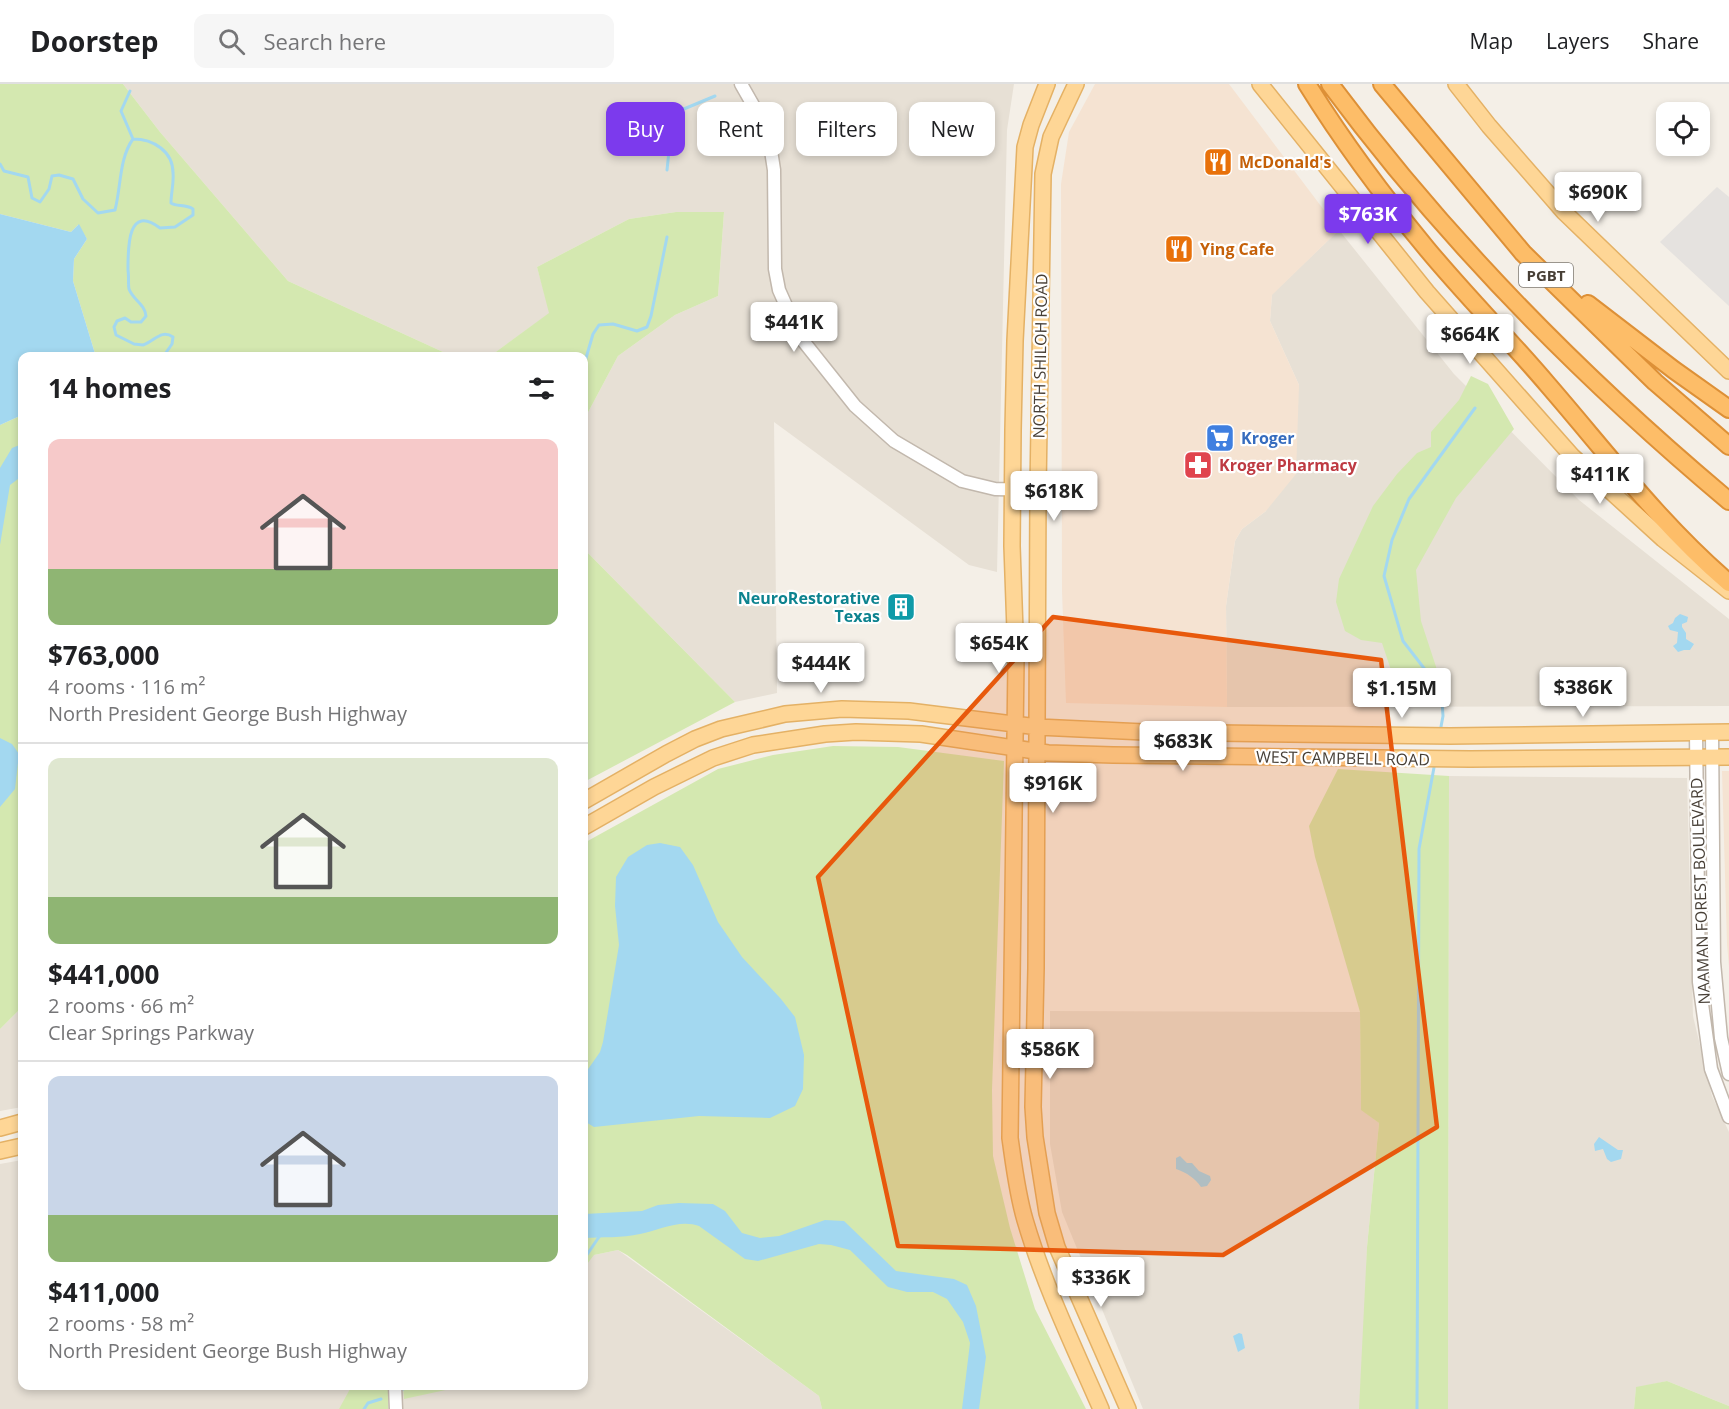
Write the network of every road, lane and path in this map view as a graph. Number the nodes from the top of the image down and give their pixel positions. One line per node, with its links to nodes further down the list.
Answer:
1 (741, 84): 13 (street)
2 (1047, 84): 13 (main road, NORTH SHILOH ROAD)
3 (1076, 84): 14 (main road, NORTH SHILOH ROAD)
4 (1260, 84): 17 (main road)
5 (1307, 84): 16 (highway)
6 (1330, 84): 15 (highway, PGBT)
7 (1382, 84): 9 (highway, PGBT)
8 (1456, 84): 10 (main road)
9 (1523, 253): 11 (highway); 12 (highway, PGBT)
10 (1729, 371)
11 (1729, 410)
12 (1729, 446)
13 (1014, 490): 14 (street); 18 (main road, NORTH SHILOH ROAD)
14 (1038, 490): 19 (main road, NORTH SHILOH ROAD)
15 (1729, 501)
16 (1729, 583)
17 (1729, 591)
18 (1014, 725): 19 (main road, WEST CAMPBELL ROAD); 24 (main road, NORTH SHILOH ROAD); 30 (main road, WEST CAMPBELL ROAD)
19 (1038, 727): 20 (main road, WEST CAMPBELL ROAD); 25 (main road, NORTH SHILOH ROAD)
20 (1218, 732): 22 (main road, WEST CAMPBELL ROAD); 26 (main road)
21 (1729, 732): 23 (main road, WEST CAMPBELL ROAD)
22 (1696, 733): 23 (main road, WEST CAMPBELL ROAD); 27 (street, NAAMAN FOREST BOULEVARD)
23 (1712, 733): 28 (street, NAAMAN FOREST BOULEVARD)
24 (1014, 748): 25 (main road, WEST CAMPBELL ROAD); 31 (main road, WEST CAMPBELL ROAD); 42 (main road, NORTH SHILOH ROAD)
25 (1037, 752): 26 (main road, WEST CAMPBELL ROAD); 43 (main road, NORTH SHILOH ROAD)
26 (1113, 755): 27 (main road, WEST CAMPBELL ROAD)
27 (1696, 757): 28 (main road, WEST CAMPBELL ROAD); 32 (street, NAAMAN FOREST BOULEVARD)
28 (1712, 757): 29 (main road, WEST CAMPBELL ROAD); 33 (street, NAAMAN FOREST BOULEVARD)
29 (1729, 757)
30 (588, 799)
31 (588, 824)
32 (1699, 917): 33 (street); 35 (street, NAAMAN FOREST BOULEVARD)
33 (1713, 954): 34 (street, NAAMAN FOREST BOULEVARD)
34 (1729, 1074)
35 (1729, 1117)
36 (18, 1123): 37 (main road)
37 (0, 1128)
38 (18, 1147): 39 (main road)
39 (0, 1151)
40 (395, 1390): 41 (street)
41 (396, 1409)
42 (1101, 1409)
43 (1128, 1409)

